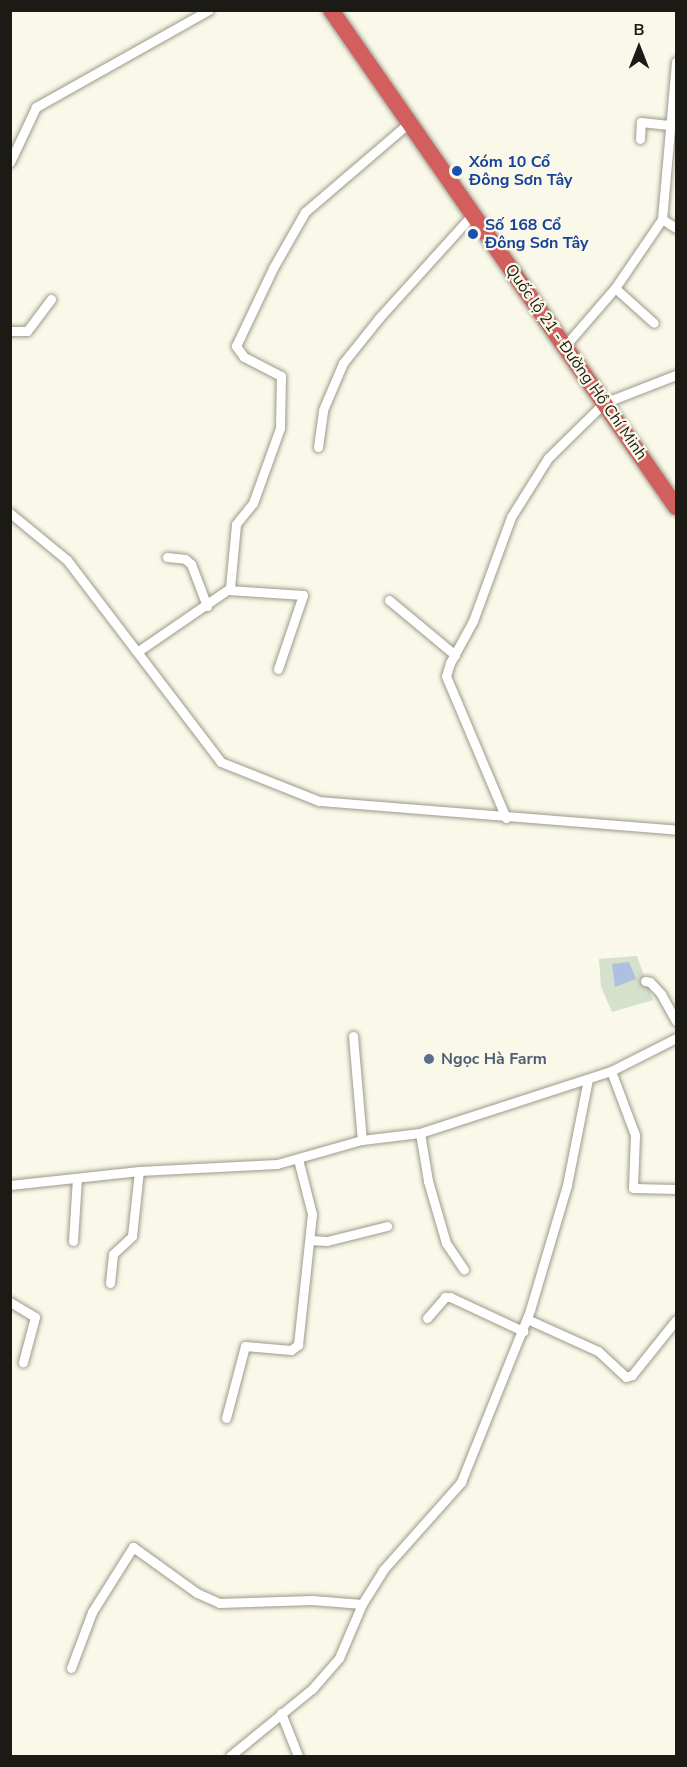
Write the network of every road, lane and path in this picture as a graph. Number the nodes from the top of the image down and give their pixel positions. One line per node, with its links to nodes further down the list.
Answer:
1 (208, 10): 7 (street)
2 (331, 10): 4 (highway, Quốc lộ 21 - Đường Hồ Chí Minh)
3 (676, 63): 5 (street)
4 (409, 123): 8 (highway, Quốc lộ 21 - Đường Hồ Chí Minh); 21 (street)
5 (669, 124): 6 (street); 9 (street)
6 (640, 139)
7 (10, 162)
8 (472, 215): 14 (highway, Quốc lộ 21 - Đường Hồ Chí Minh); 17 (street)
9 (671, 223): 10 (street)
10 (615, 288): 12 (street); 14 (street)
11 (51, 299): 13 (street)
12 (654, 323)
13 (10, 331)
14 (564, 347): 16 (highway, Quốc lộ 21 - Đường Hồ Chí Minh)
15 (676, 375): 16 (street)
16 (604, 403): 18 (highway, Quốc lộ 21 - Đường Hồ Chí Minh); 25 (street)
17 (318, 447)
18 (676, 507)
19 (10, 513): 24 (street)
20 (167, 557): 23 (street)
21 (228, 590): 23 (street); 26 (street)
22 (389, 600): 25 (street)
23 (207, 606): 24 (street)
24 (137, 651): 27 (street)
25 (455, 655): 27 (street)
26 (278, 669)
27 (506, 818): 28 (street)
28 (676, 830)
29 (645, 981): 30 (street)
30 (676, 1021)
31 (353, 1036): 36 (street)
32 (676, 1038): 33 (street)
33 (611, 1071): 34 (street); 41 (street)
34 (588, 1079): 35 (street); 49 (street)
35 (420, 1133): 36 (street); 45 (street)
36 (362, 1140): 37 (street)
37 (298, 1159): 38 (street); 43 (street)
38 (139, 1171): 39 (street); 46 (street)
39 (77, 1178): 40 (street); 44 (street)
40 (10, 1185)
41 (676, 1189)
42 (387, 1226): 43 (street)
43 (310, 1240): 53 (street)
44 (73, 1242)
45 (464, 1270)
46 (110, 1284)
47 (10, 1302): 52 (street)
48 (427, 1318): 51 (street)
49 (527, 1319): 50 (street); 51 (street)
50 (676, 1320)
51 (523, 1331): 54 (street)
52 (23, 1362)
53 (226, 1418)
54 (362, 1604): 55 (street); 56 (street)
55 (70, 1668)
56 (281, 1713): 57 (street); 58 (street)
57 (230, 1756)
58 (298, 1756)

